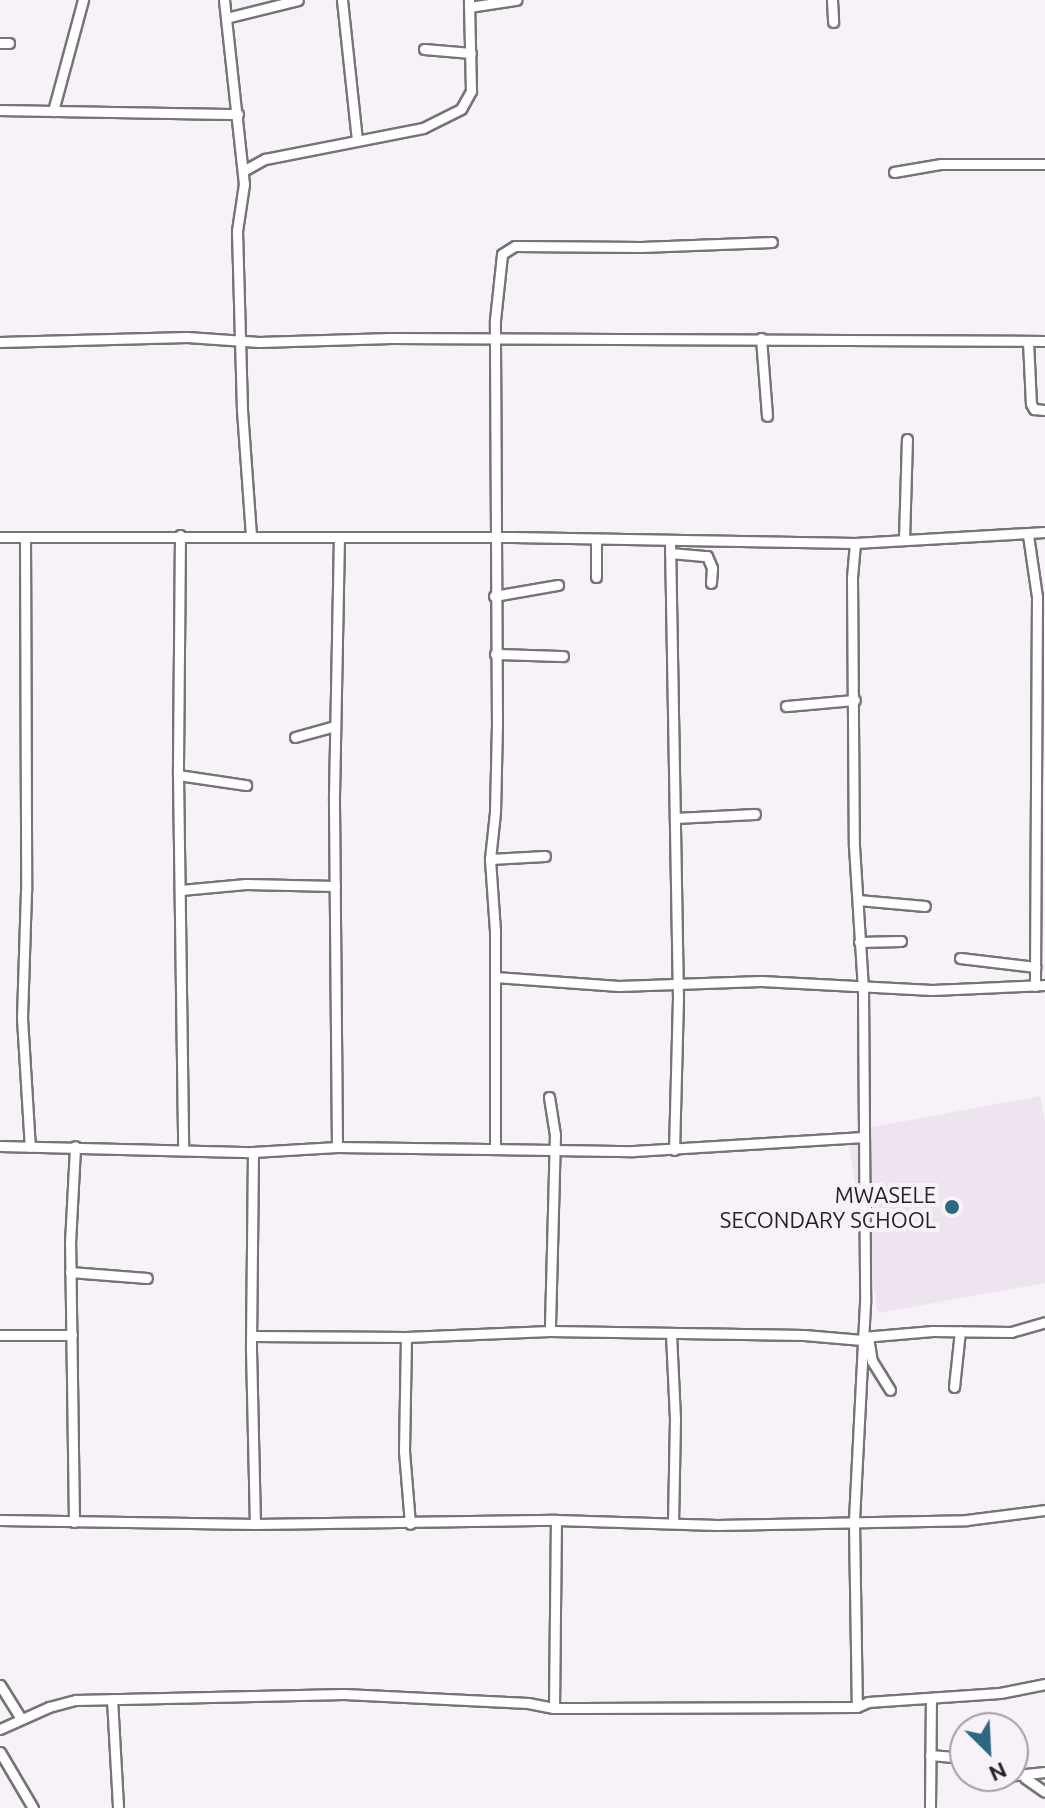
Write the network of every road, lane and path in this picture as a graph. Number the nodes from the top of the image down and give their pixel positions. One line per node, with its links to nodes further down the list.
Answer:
1 (83, 0): 13 (street)
2 (224, 0): 8 (street)
3 (298, 0): 8 (street)
4 (342, 0): 15 (street)
5 (516, 0): 7 (street)
6 (832, 0): 9 (street)
7 (469, 3): 11 (street)
8 (226, 18): 14 (street)
9 (833, 22)
10 (424, 49): 11 (street)
11 (471, 53): 15 (street)
12 (0, 110): 13 (street)
13 (53, 111): 14 (street)
14 (238, 114): 17 (street)
15 (357, 140): 17 (street)
16 (1045, 164): 18 (street)
17 (243, 171): 22 (street)
18 (894, 172)
19 (772, 242): 21 (street)
20 (761, 338): 21 (street); 23 (street); 27 (street)
21 (496, 340): 22 (street); 36 (street)
22 (240, 341): 25 (street); 32 (street)
23 (1028, 341): 24 (street); 26 (street)
24 (1045, 341)
25 (0, 342)
26 (1044, 410)
27 (767, 416)
28 (907, 439): 38 (street)
29 (1045, 532): 31 (street)
30 (180, 535): 32 (street); 34 (street); 53 (street)
31 (1028, 535): 38 (street); 46 (street)
32 (251, 536): 35 (street)
33 (0, 537): 34 (street)
34 (25, 537): 75 (street)
35 (339, 537): 36 (street); 51 (street)
36 (496, 538): 37 (street); 45 (street)
37 (596, 539): 39 (street); 42 (street)
38 (904, 539): 40 (street)
39 (670, 541): 40 (street); 41 (street)
40 (855, 543): 49 (street)
41 (670, 553): 43 (street); 56 (street)
42 (596, 577)
43 (711, 583)
44 (558, 585): 45 (street)
45 (494, 596): 47 (street)
46 (1041, 622): 66 (street)
47 (495, 654): 48 (street); 58 (street)
48 (563, 656)
49 (855, 700): 50 (street); 61 (street)
50 (786, 706)
51 (335, 726): 52 (street); 59 (street)
52 (295, 737)
53 (178, 775): 54 (street); 60 (street)
54 (246, 785)
55 (755, 814): 56 (street)
56 (675, 818): 68 (street)
57 (545, 856): 58 (street)
58 (490, 859): 67 (street)
59 (335, 886): 60 (street); 76 (street)
60 (181, 890): 77 (street)
61 (858, 900): 62 (street); 64 (street)
62 (925, 906)
63 (901, 941): 64 (street)
64 (859, 942): 70 (street)
65 (960, 958): 66 (street)
66 (1038, 961): 69 (street)
67 (495, 977): 68 (street); 78 (street)
68 (678, 985): 70 (street); 79 (street)
69 (1040, 986): 70 (street)
70 (863, 988): 72 (street)
71 (549, 1097): 80 (street)
72 (864, 1137): 79 (street); 92 (street)
73 (0, 1146): 75 (street)
74 (75, 1146): 75 (street); 77 (street); 82 (street)
75 (30, 1147)
76 (337, 1147): 78 (street); 81 (street)
77 (183, 1148): 81 (street)
78 (495, 1148): 80 (street)
79 (674, 1150): 80 (street)
80 (554, 1151): 85 (street)
81 (253, 1152): 90 (street)
82 (70, 1272): 83 (street); 89 (street)
83 (147, 1278)
84 (1045, 1322): 86 (street)
85 (550, 1331): 87 (street); 91 (street)
86 (960, 1331): 92 (street); 93 (street)
87 (671, 1334): 92 (street); 99 (street)
88 (0, 1335): 89 (street)
89 (72, 1335): 98 (street)
90 (253, 1336): 91 (street); 101 (street)
91 (406, 1337): 102 (street)
92 (864, 1338): 94 (street); 100 (street)
93 (954, 1387)
94 (890, 1390)
95 (1045, 1510): 100 (street)
96 (0, 1520): 98 (street)
97 (556, 1520): 99 (street); 102 (street); 108 (street)
98 (74, 1522): 101 (street)
99 (673, 1522): 100 (street)
100 (854, 1523): 107 (street)
101 (255, 1524): 102 (street)
102 (410, 1524)
103 (1045, 1684): 105 (street)
104 (0, 1685): 109 (street)
105 (931, 1698): 107 (street); 112 (street)
106 (112, 1699): 108 (street); 109 (street); 115 (street)
107 (857, 1707): 108 (street)
108 (554, 1708)
109 (21, 1719): 110 (street)
110 (0, 1729)
111 (0, 1752): 114 (street)
112 (930, 1755): 113 (street); 116 (street)
113 (949, 1757)
114 (33, 1808)
115 (118, 1808)
116 (930, 1808)

